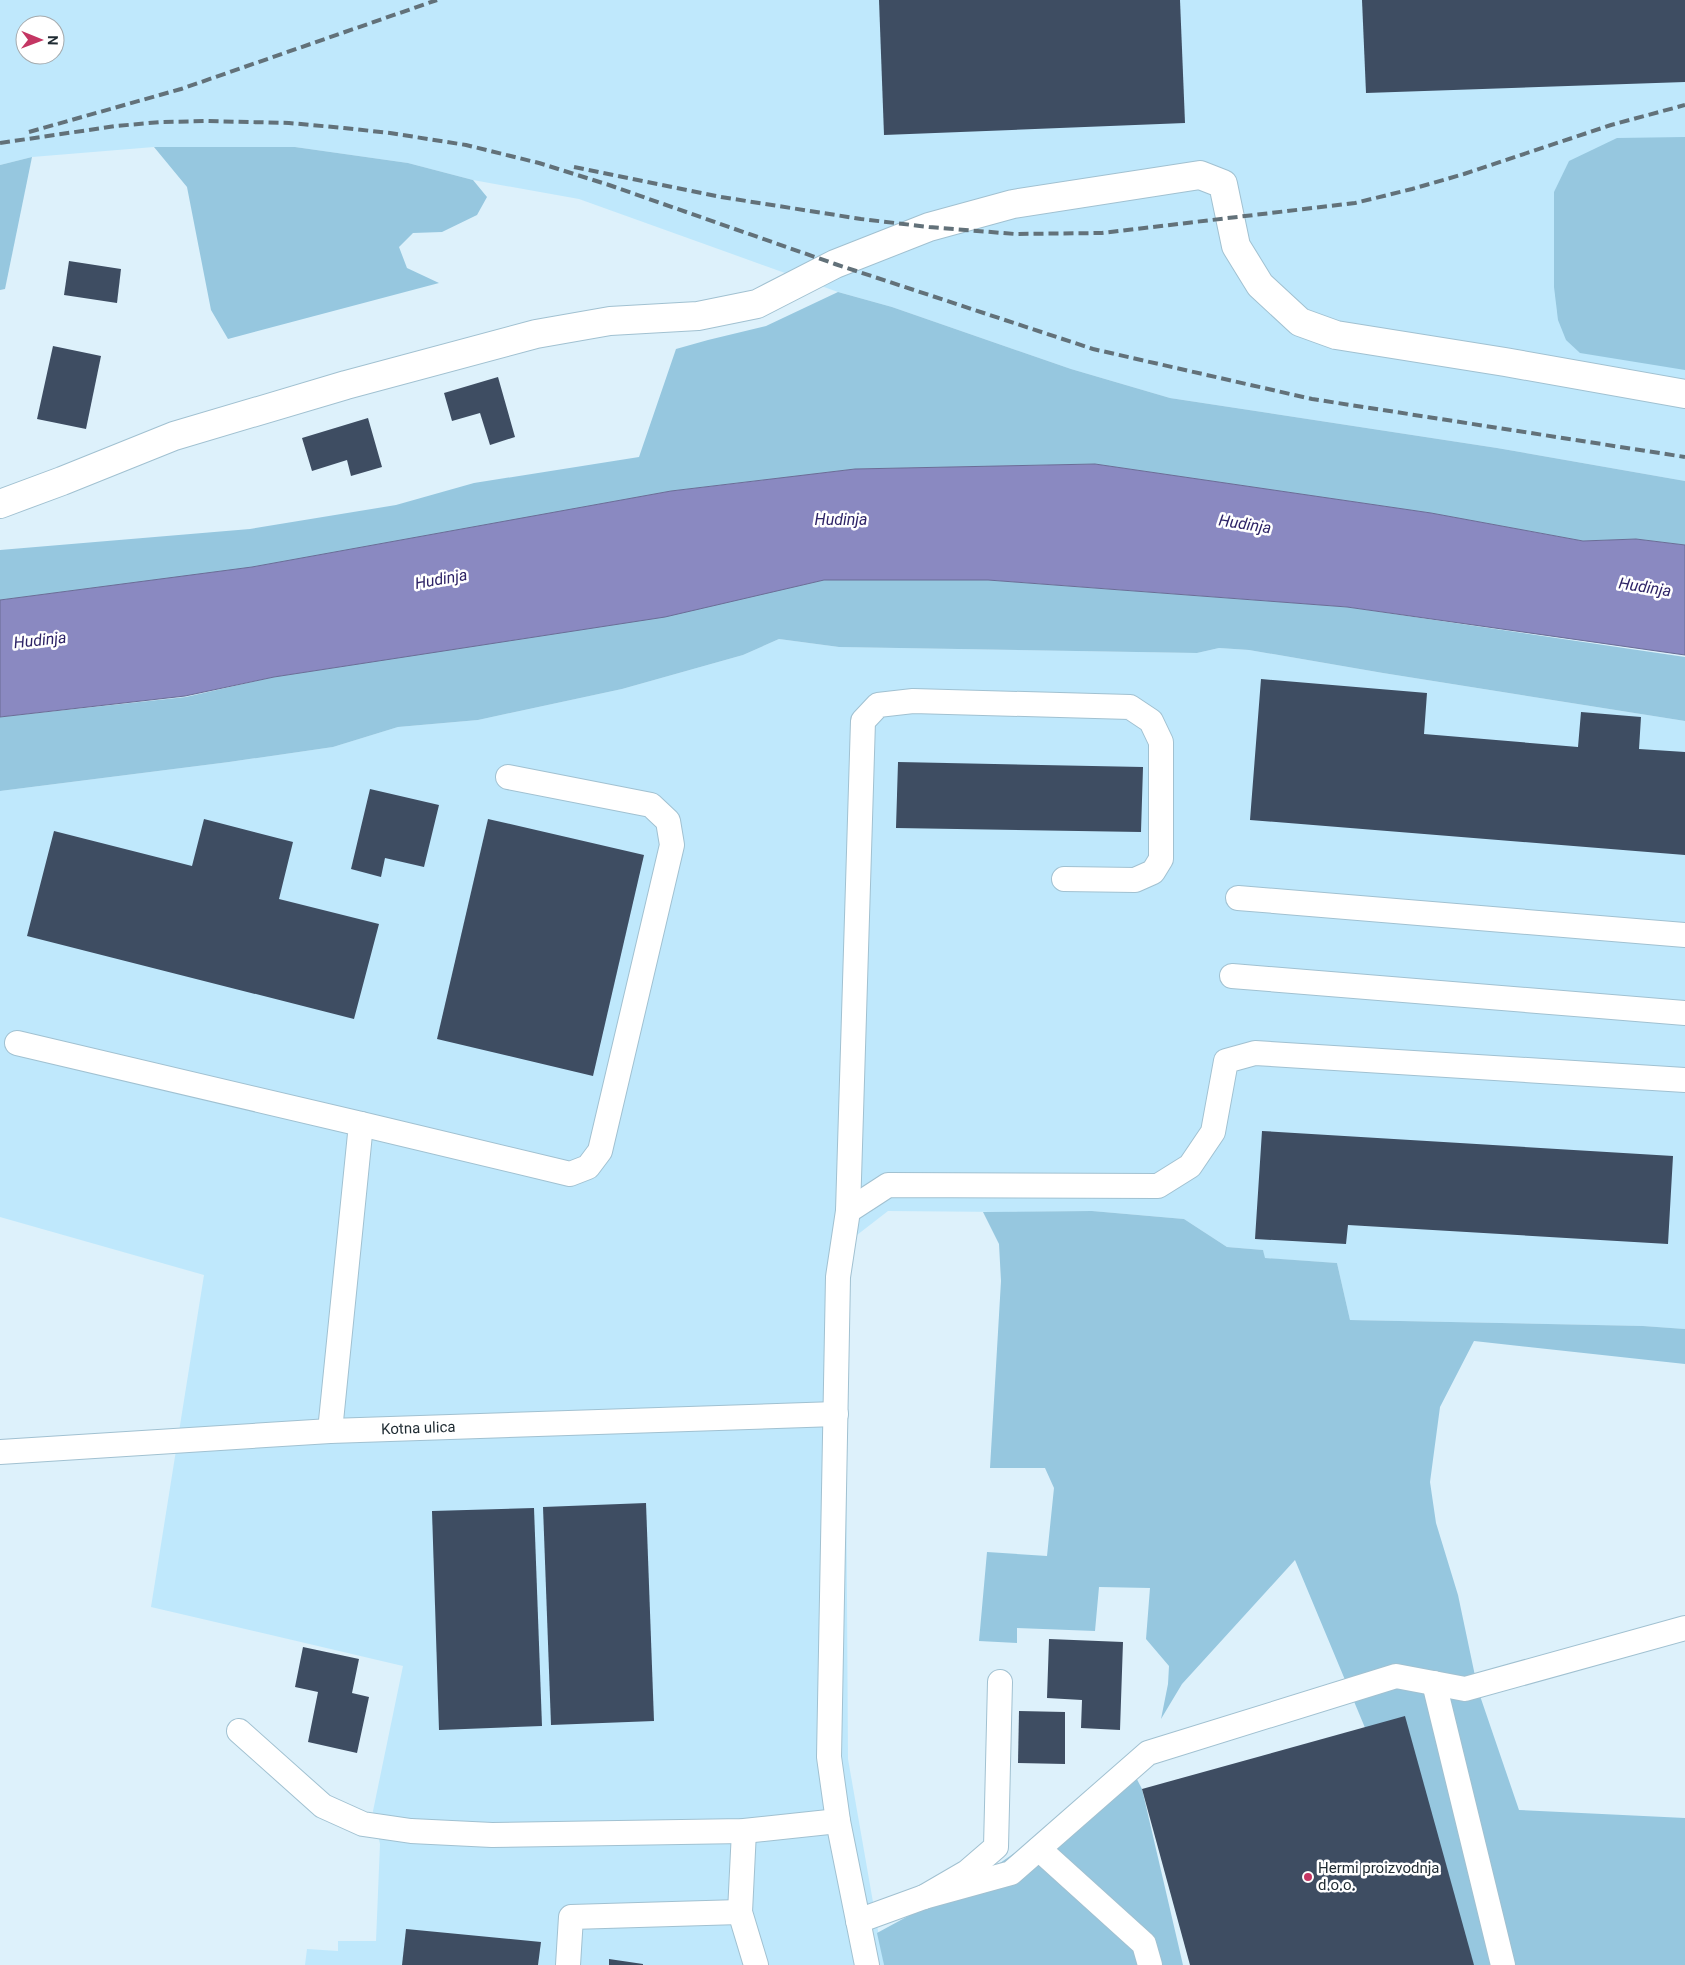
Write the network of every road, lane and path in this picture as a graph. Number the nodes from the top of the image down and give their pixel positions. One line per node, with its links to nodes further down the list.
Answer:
1 (1685, 394): 2 (street)
2 (0, 504)
3 (508, 777): 11 (lane)
4 (1064, 880): 12 (lane)
5 (1238, 898): 6 (lane)
6 (1685, 936)
7 (1232, 976): 8 (lane)
8 (1685, 1013)
9 (17, 1043): 11 (lane)
10 (1685, 1080): 12 (lane)
11 (360, 1124): 14 (lane)
12 (848, 1211): 13 (lane)
13 (836, 1414): 14 (lane, Kotna ulica); 20 (lane)
14 (330, 1431): 15 (lane, Kotna ulica)
15 (0, 1452)
16 (1685, 1628): 18 (lane)
17 (1000, 1682): 23 (lane)
18 (1434, 1683): 22 (lane); 30 (lane)
19 (239, 1731): 21 (lane)
20 (838, 1821): 21 (lane); 25 (lane)
21 (744, 1831): 24 (lane)
22 (1039, 1849): 23 (lane); 29 (lane)
23 (924, 1897): 25 (lane)
24 (740, 1912): 26 (lane); 27 (lane)
25 (858, 1921): 28 (lane)
26 (568, 1965)
27 (756, 1965)
28 (867, 1965)
29 (1150, 1965)
30 (1503, 1965)

